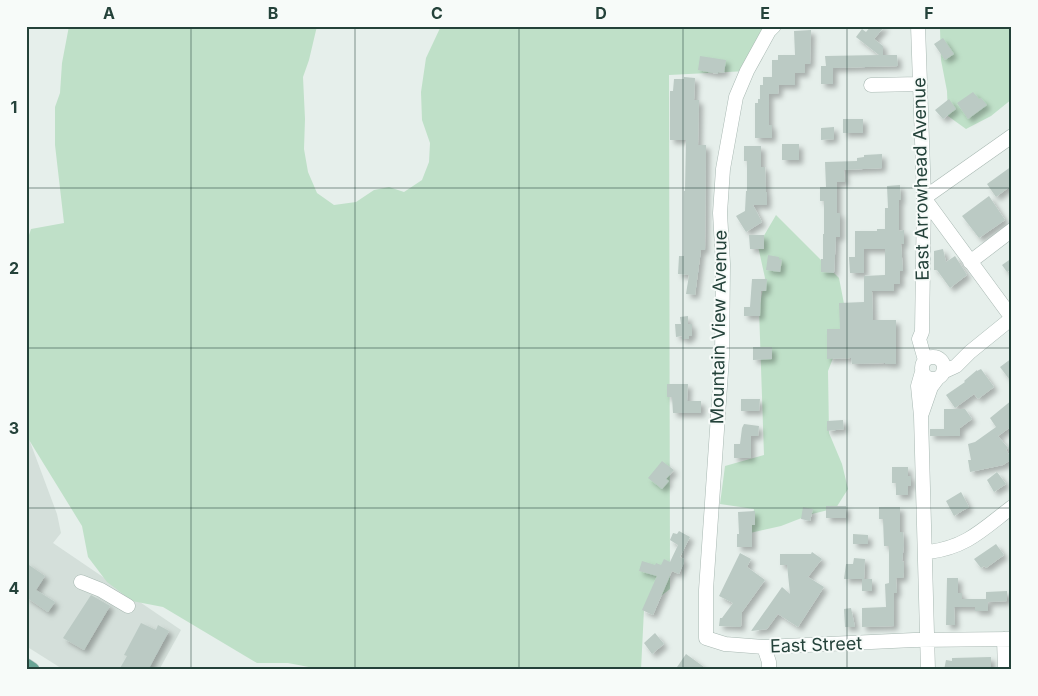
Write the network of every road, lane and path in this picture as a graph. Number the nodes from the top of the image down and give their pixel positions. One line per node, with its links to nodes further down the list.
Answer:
1 (774, 26): 15 (street, Mountain View Avenue)
2 (918, 26): 3 (street, East Arrowhead Avenue)
3 (920, 84): 4 (street); 6 (street, East Arrowhead Avenue)
4 (870, 85)
5 (1012, 136): 6 (street)
6 (924, 198): 8 (street); 10 (street, East Arrowhead Avenue)
7 (1012, 230): 8 (street)
8 (970, 262): 9 (street)
9 (1012, 318): 10 (street)
10 (934, 367): 17 (street)
11 (1012, 507): 12 (street)
12 (929, 552)
13 (81, 582): 14 (street)
14 (128, 606)
15 (706, 638): 18 (street, East Street)
16 (1008, 639): 17 (street, East Street); 23 (street)
17 (928, 640): 18 (street, East Street); 22 (street)
18 (764, 647): 21 (street)
19 (26, 666): 20 (main road)
20 (32, 670)
21 (769, 670)
22 (928, 670)
23 (1004, 670)

